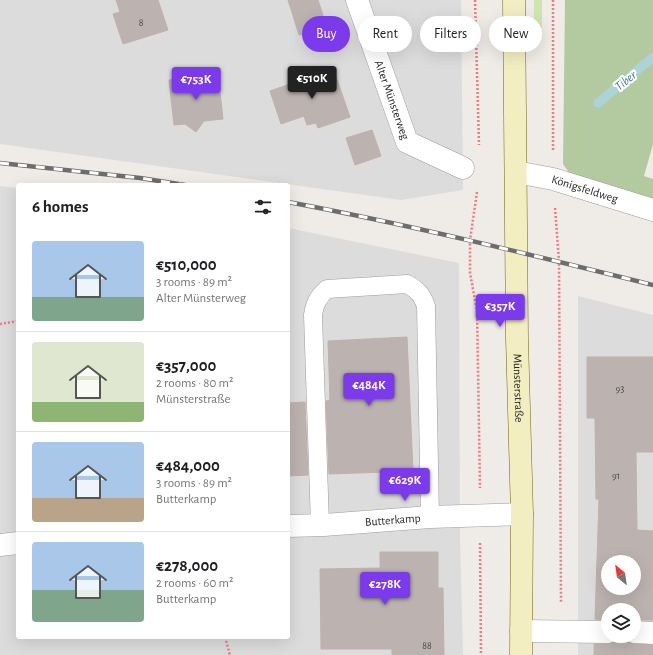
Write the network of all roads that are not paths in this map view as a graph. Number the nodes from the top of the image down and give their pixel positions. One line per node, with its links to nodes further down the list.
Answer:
1 (357, 0): 3 (street, Alter Münsterweg)
2 (514, 0): 4 (main road, Münsterstraße)
3 (463, 168)
4 (516, 172): 5 (street, Königsfeldweg); 6 (main road, Münsterstraße)
5 (653, 210)
6 (522, 514): 7 (street, Butterkamp); 12 (main road, Münsterstraße)
7 (430, 517): 8 (street, Butterkamp); 8 (lane)
8 (320, 525): 9 (street, Butterkamp)
9 (290, 526)
10 (16, 543): 11 (street)
11 (0, 545)
12 (521, 631): 13 (street); 16 (main road, Münsterstraße)
13 (601, 632)
14 (641, 632): 15 (street)
15 (653, 632)
16 (521, 655)

